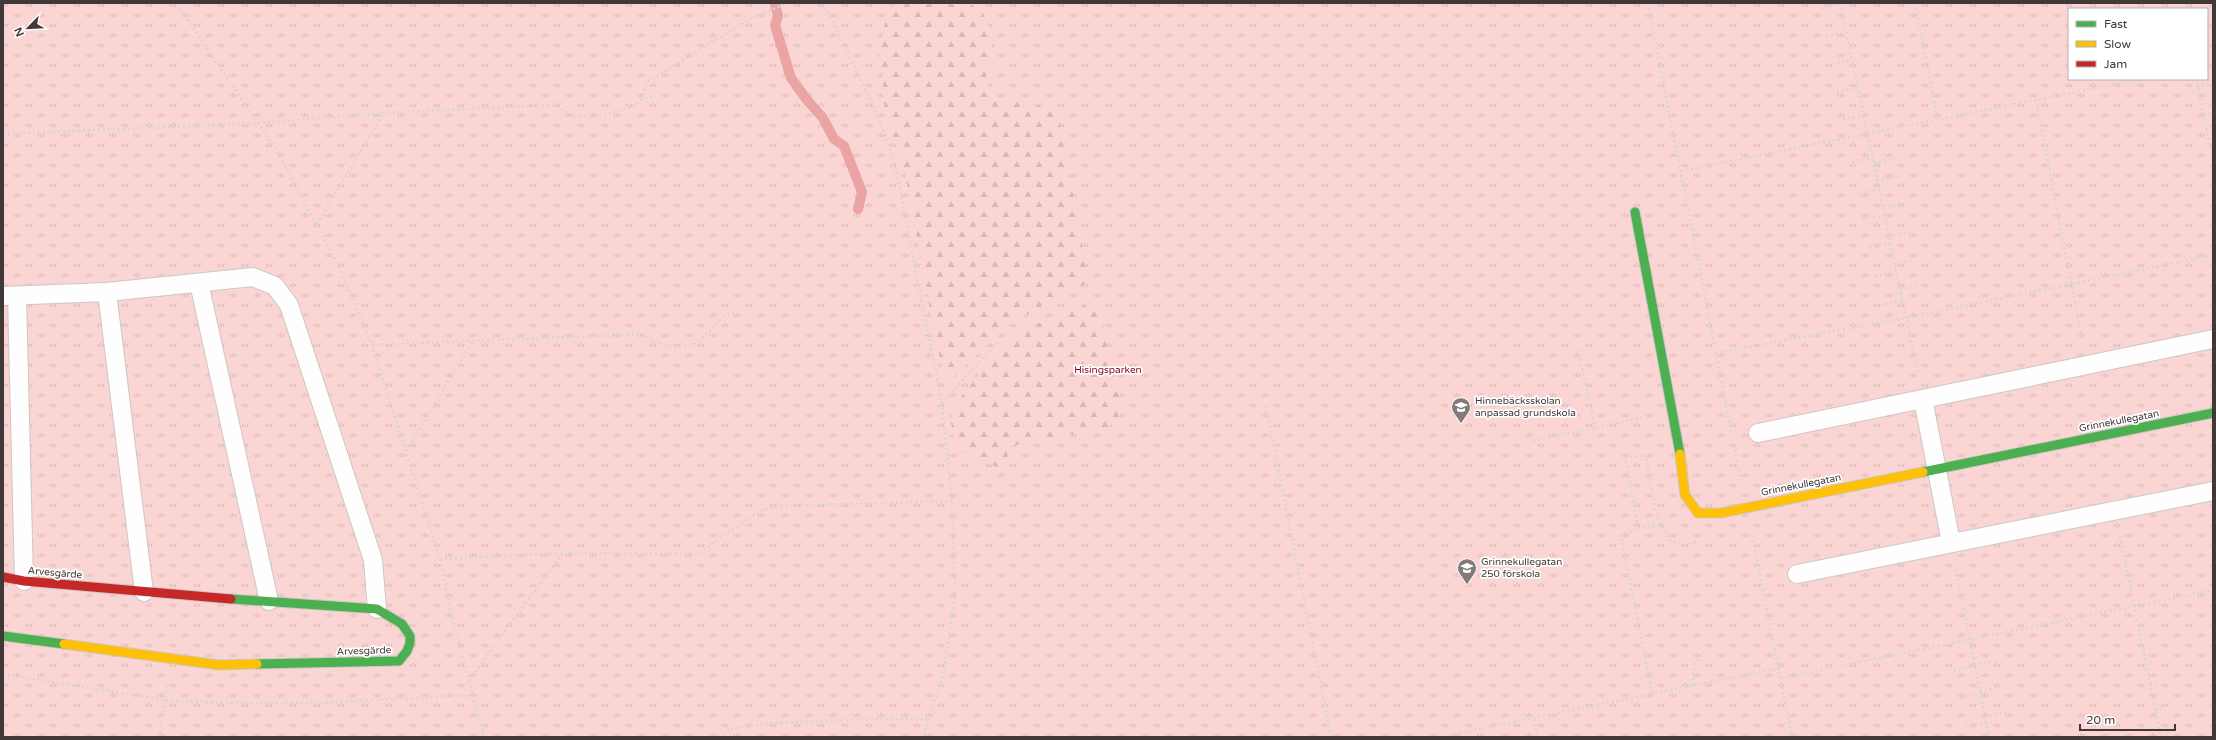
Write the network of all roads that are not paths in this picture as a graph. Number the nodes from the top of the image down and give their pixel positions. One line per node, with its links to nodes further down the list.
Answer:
1 (1635, 212): 9 (street, Grinnekullegatan)
2 (199, 283): 3 (lane); 16 (lane); 17 (lane)
3 (107, 292): 4 (lane); 15 (lane)
4 (10, 296): 14 (lane)
5 (2213, 339): 6 (lane)
6 (1923, 399): 8 (lane); 9 (lane)
7 (2213, 413): 9 (street, Grinnekullegatan)
8 (1758, 433)
9 (1936, 469): 11 (lane)
10 (2213, 491): 11 (lane)
11 (1951, 542): 12 (lane)
12 (1797, 574)
13 (3, 577): 14 (street, Arvesgärde)
14 (24, 581): 15 (street, Arvesgärde)
15 (144, 592): 16 (street, Arvesgärde)
16 (269, 600): 17 (street, Arvesgärde)
17 (377, 609): 18 (street, Arvesgärde)
18 (3, 636)

